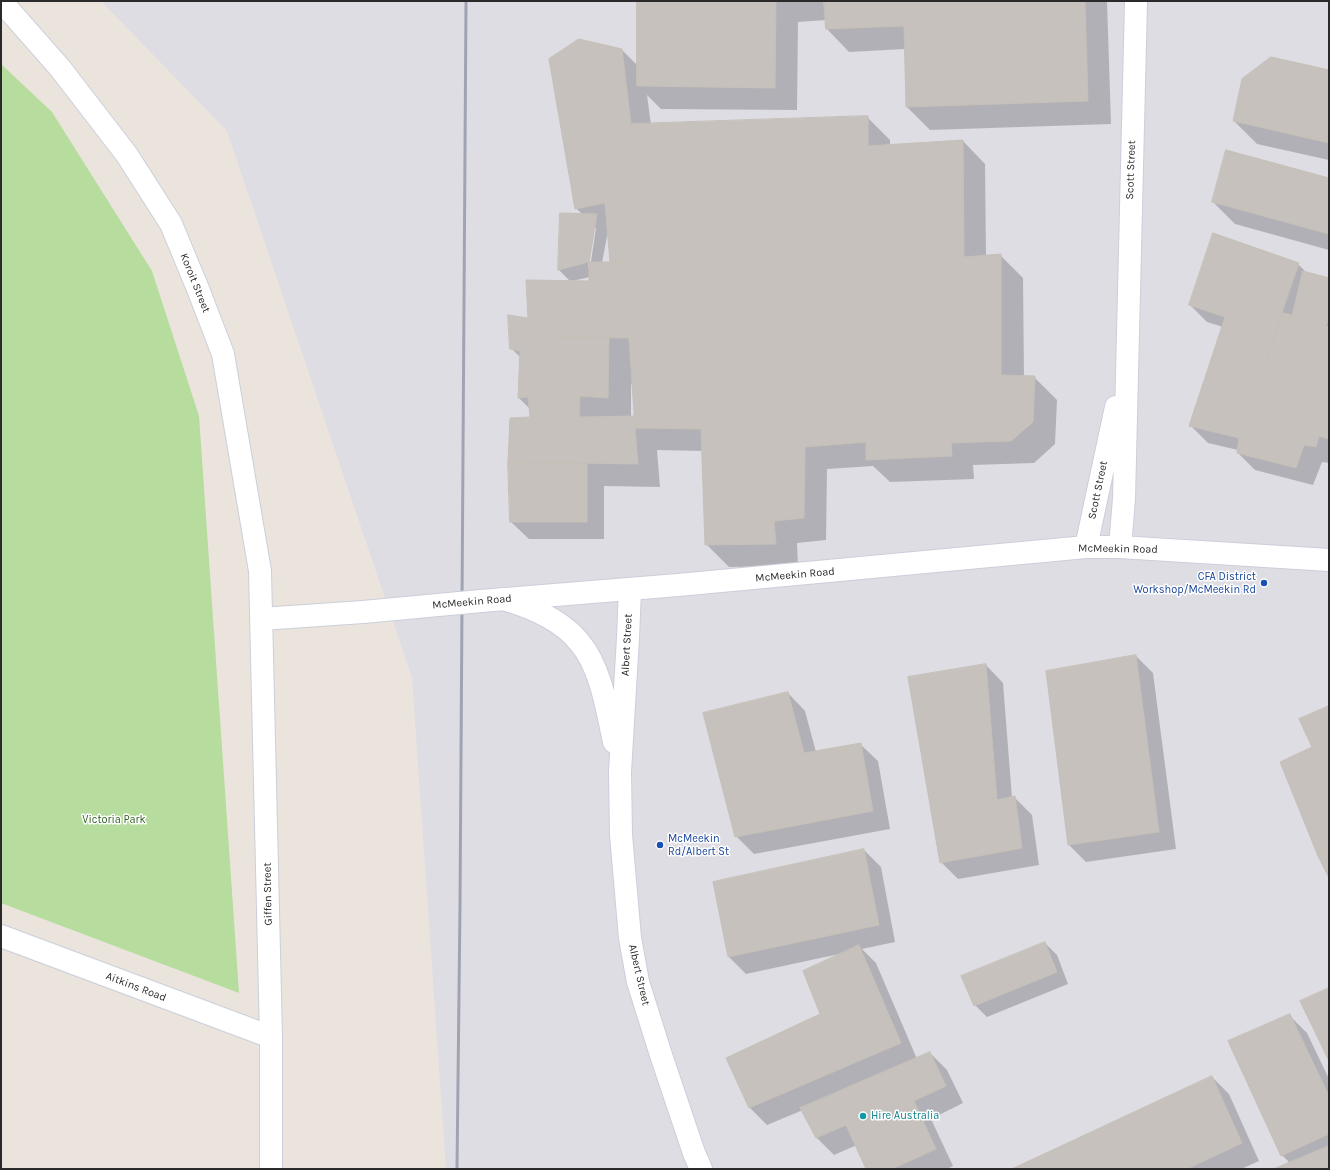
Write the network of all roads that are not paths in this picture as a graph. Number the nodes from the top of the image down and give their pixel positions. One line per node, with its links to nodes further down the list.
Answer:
1 (1, 1): 9 (street, Koroit Street)
2 (1136, 1): 3 (street, Scott Street)
3 (1127, 339): 4 (street, Scott Street); 5 (street, Scott Street)
4 (1086, 547): 5 (street, McMeekin Road); 7 (street, McMeekin Road)
5 (1120, 547): 6 (street, McMeekin Road)
6 (1329, 560)
7 (630, 589): 8 (street, McMeekin Road); 10 (street, Albert Street)
8 (503, 600): 9 (street, McMeekin Road, bridge); 10 (street, Albert Street)
9 (261, 619): 12 (street, Giffen Street)
10 (620, 772): 14 (street, Albert Street)
11 (1, 936): 12 (street, Aitkins Road)
12 (271, 1037): 13 (street, Giffen Street)
13 (271, 1169)
14 (701, 1169)

